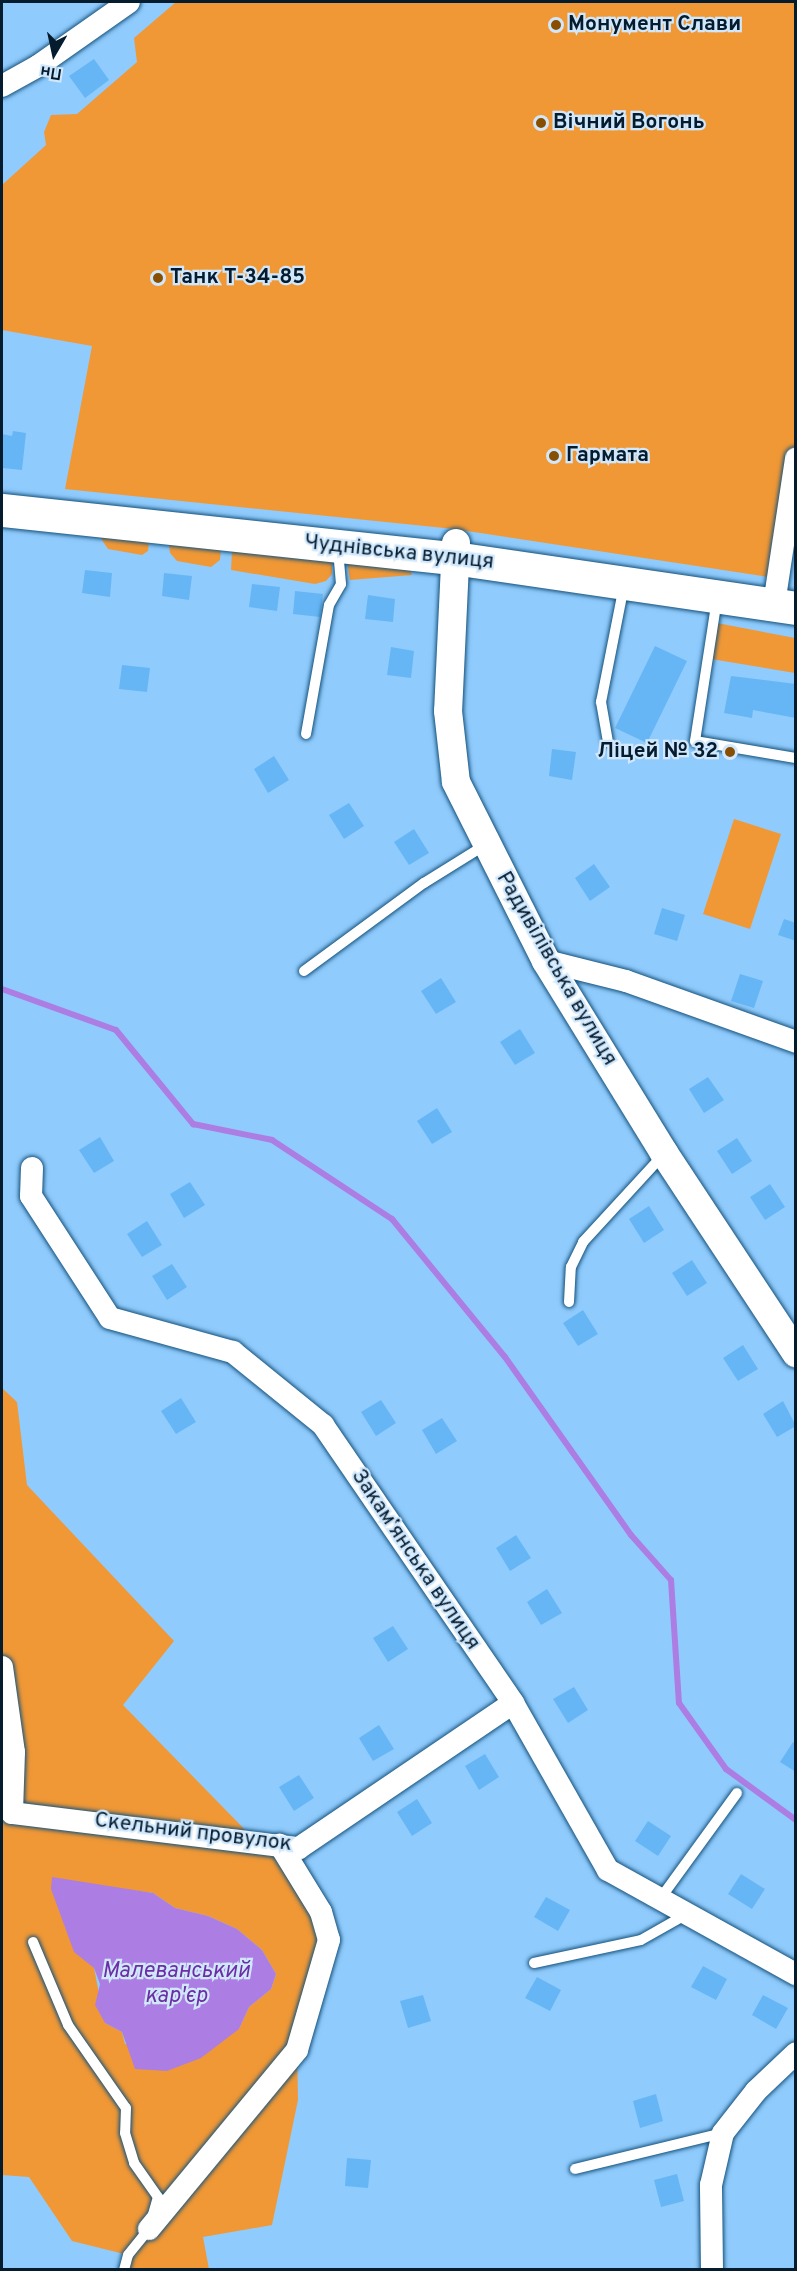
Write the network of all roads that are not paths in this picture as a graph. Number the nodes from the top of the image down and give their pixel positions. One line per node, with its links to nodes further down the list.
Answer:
1 (129, 2): 2 (street)
2 (2, 86)
3 (795, 459): 10 (street)
4 (2, 497): 7 (main road, Чуднівська вулиця)
5 (2, 510): 6 (main road, Чуднівська вулиця)
6 (337, 547): 7 (main road, Чуднівська вулиця); 11 (lane)
7 (455, 550): 8 (main road, Чуднівська вулиця); 10 (main road, Чуднівська вулиця); 14 (street, Радивілівська вулиця)
8 (625, 581): 9 (main road, Чуднівська вулиця); 12 (lane)
9 (718, 596): 10 (main road, Чуднівська вулиця); 13 (lane)
10 (789, 598)
11 (306, 734)
12 (608, 742)
13 (795, 758)
14 (485, 845): 15 (street, Радивілівська вулиця); 16 (lane)
15 (546, 961): 17 (street); 18 (street, Радивілівська вулиця)
16 (304, 971)
17 (795, 1042)
18 (664, 1153): 20 (lane); 21 (street, Радивілівська вулиця)
19 (32, 1168): 23 (street, Закамʼянська вулиця)
20 (569, 1302)
21 (795, 1353)
22 (2, 1667): 25 (street, Скельний провулок)
23 (513, 1703): 25 (street, Скельний провулок); 26 (street, Закамʼянська вулиця)
24 (737, 1793): 26 (lane)
25 (280, 1845): 34 (street)
26 (660, 1899): 27 (street, Закамʼянська вулиця)
27 (687, 1914): 29 (lane); 30 (street, Закамʼянська вулиця)
28 (33, 1942): 34 (lane)
29 (534, 1963)
30 (795, 1974)
31 (795, 2053): 32 (street)
32 (723, 2133): 33 (lane); 36 (street)
33 (575, 2169)
34 (149, 2229): 35 (lane)
35 (124, 2270)
36 (712, 2270)

